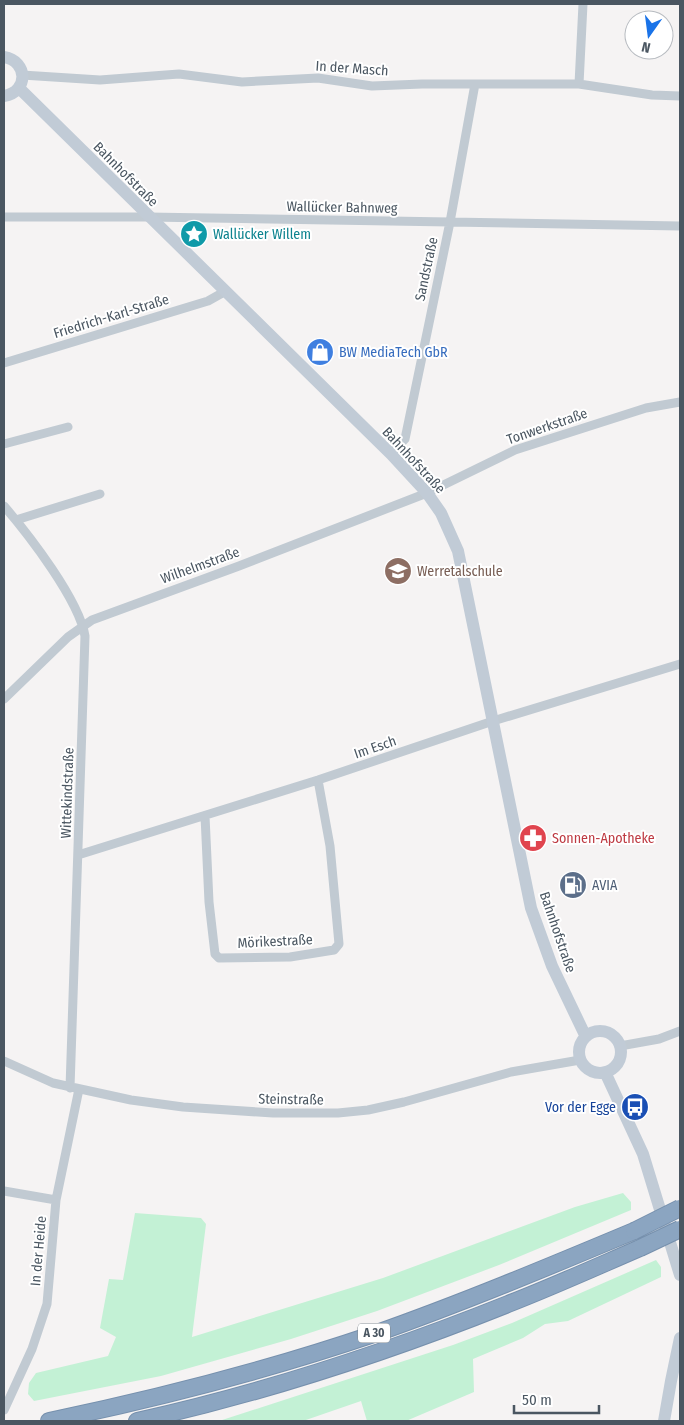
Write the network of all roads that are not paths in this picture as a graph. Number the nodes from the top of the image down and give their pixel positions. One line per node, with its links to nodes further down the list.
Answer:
1 (583, 4): 5 (street)
2 (4, 57): 3 (street)
3 (22, 75): 4 (street, In der Masch); 6 (street)
4 (475, 84): 5 (street, In der Masch); 11 (street, Sandstraße)
5 (579, 84): 8 (street, In der Masch)
6 (19, 88): 7 (street); 10 (street, Bahnhofstraße)
7 (4, 96)
8 (680, 96)
9 (4, 217): 10 (street, Wallücker Bahnweg)
10 (148, 217): 11 (street, Wallücker Bahnweg); 13 (street, Bahnhofstraße)
11 (450, 222): 12 (street, Wallücker Bahnweg); 18 (street, Sandstraße)
12 (680, 226)
13 (224, 292): 14 (street, Friedrich-Karl-Straße); 18 (street, Bahnhofstraße)
14 (4, 363)
15 (680, 402): 19 (street, Tonwerkstraße)
16 (68, 427): 17 (street)
17 (4, 444)
18 (391, 454): 19 (street, Bahnhofstraße)
19 (428, 493): 23 (street, Wilhelmstraße); 26 (street, Bahnhofstraße)
20 (100, 494): 22 (street)
21 (4, 506): 22 (street, Wittekindstraße)
22 (16, 520): 23 (street, Wittekindstraße)
23 (84, 625): 25 (street, Wilhelmstraße); 29 (street, Wittekindstraße)
24 (680, 664): 26 (street, Im Esch)
25 (4, 699)
26 (493, 721): 27 (street, Im Esch); 31 (street, Bahnhofstraße)
27 (318, 780): 28 (street, Im Esch); 28 (street, Mörikestraße)
28 (205, 816): 29 (street, Im Esch)
29 (78, 855): 36 (street, Wittekindstraße)
30 (680, 1032): 32 (street)
31 (585, 1036): 32 (street); 33 (street)
32 (620, 1046): 35 (street)
33 (580, 1060): 35 (street); 36 (street, Steinstraße)
34 (4, 1061): 36 (street, Steinstraße)
35 (605, 1072): 41 (street)
36 (74, 1088): 38 (street, In der Heide)
37 (4, 1191): 38 (street)
38 (56, 1200): 43 (street, In der Heide)
39 (680, 1208): 44 (highway, A 30, bridge)
40 (680, 1229): 45 (highway, A 30, bridge)
41 (680, 1276)
42 (680, 1338): 46 (street)
43 (4, 1410)
44 (49, 1421)
45 (137, 1421)
46 (664, 1421)

